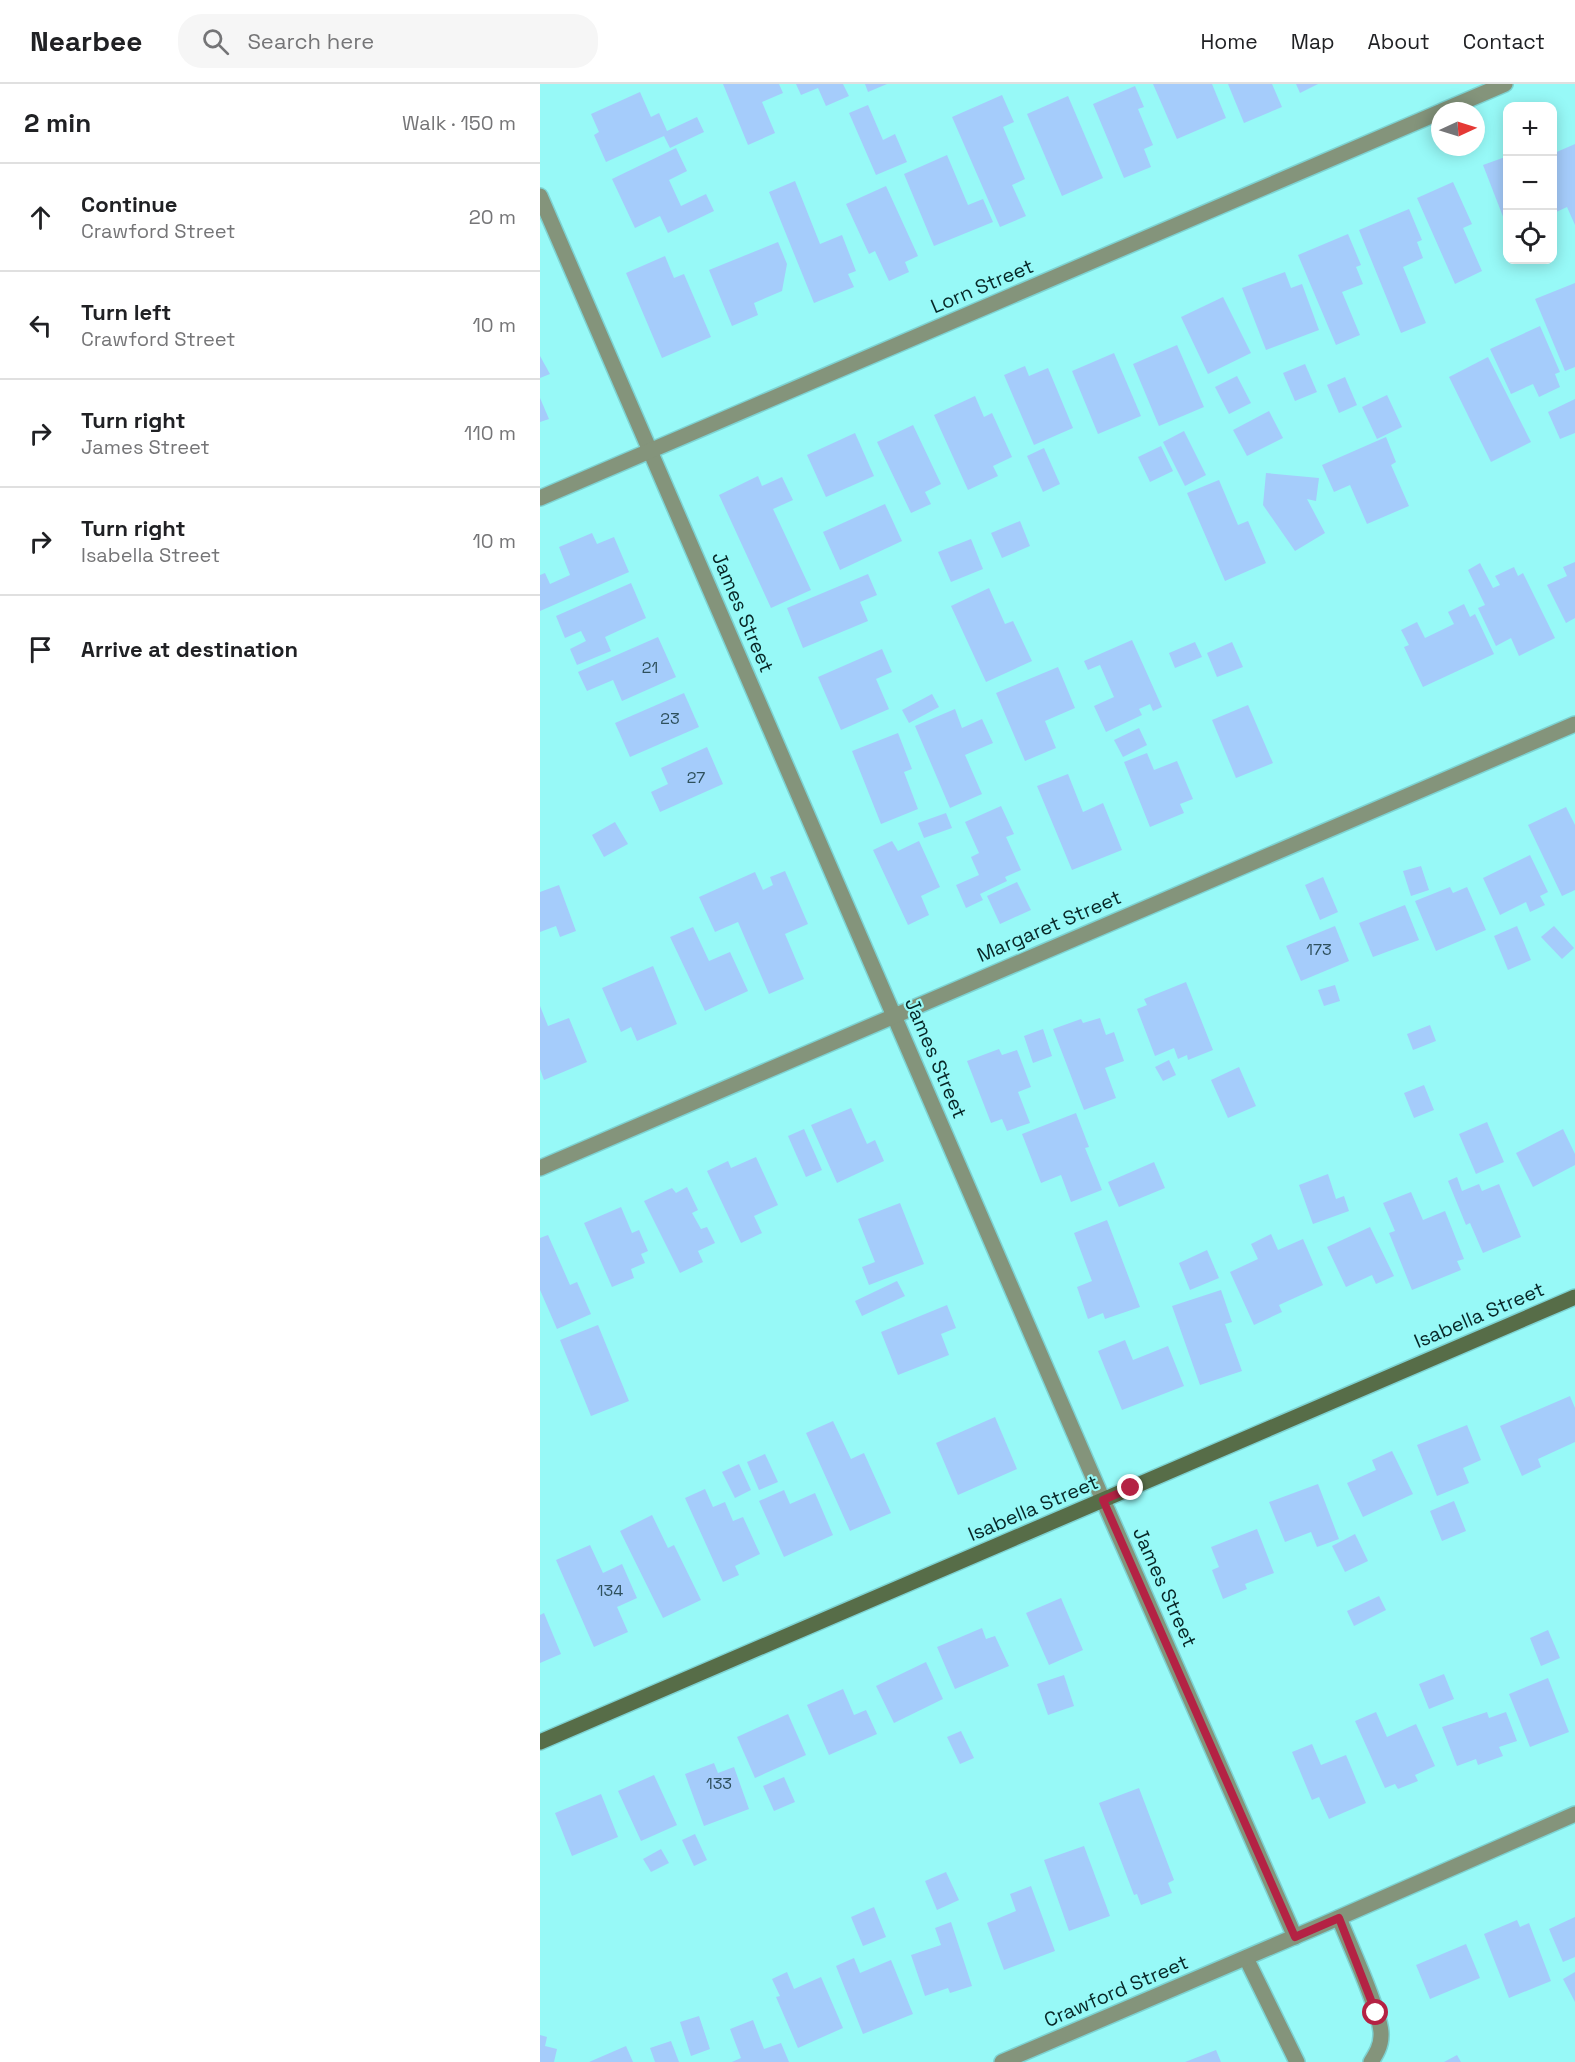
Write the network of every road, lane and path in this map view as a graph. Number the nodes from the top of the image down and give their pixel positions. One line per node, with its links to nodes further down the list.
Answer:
1 (1505, 84): 2 (street, Lorn Street)
2 (1464, 102)
3 (1431, 116): 5 (street, Lorn Street)
4 (540, 196): 5 (street, James Street)
5 (651, 451): 6 (street, Lorn Street); 8 (street, James Street)
6 (540, 498)
7 (1575, 724): 8 (street, Margaret Street)
8 (895, 1015): 9 (street, Margaret Street); 11 (street, James Street)
9 (540, 1168)
10 (1575, 1297): 11 (street, Isabella Street)
11 (1103, 1500): 12 (street, Isabella Street); 15 (street, James Street)
12 (540, 1742)
13 (1575, 1814): 14 (street, Crawford Street)
14 (1339, 1918): 15 (street, Crawford Street); 19 (street)
15 (1295, 1937): 16 (street, Crawford Street)
16 (1246, 1958): 17 (street, Crawford Street); 18 (street)
17 (1002, 2062)
18 (1297, 2062)
19 (1371, 2062)

